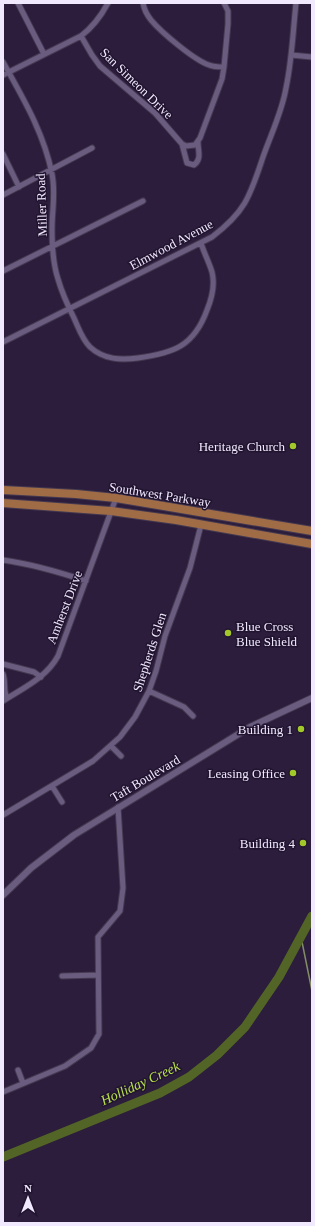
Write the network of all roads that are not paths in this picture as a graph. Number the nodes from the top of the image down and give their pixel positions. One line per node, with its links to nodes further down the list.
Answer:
1 (18, 3): 7 (street)
2 (108, 3): 6 (street)
3 (143, 3): 11 (street)
4 (224, 3): 11 (street, San Simeon Drive)
5 (296, 3): 8 (street, Elmwood Avenue)
6 (81, 36): 7 (street); 15 (street, San Simeon Drive)
7 (44, 54): 12 (street)
8 (291, 55): 9 (street); 22 (street, Elmwood Avenue)
9 (312, 57)
10 (3, 62): 12 (street, Miller Road)
11 (224, 67): 14 (street, San Simeon Drive)
12 (9, 72): 13 (street); 18 (street, Miller Road)
13 (3, 75)
14 (198, 142): 15 (street); 15 (street, San Simeon Drive)
15 (182, 144)
16 (92, 148): 18 (street)
17 (3, 154): 19 (street)
18 (51, 170): 19 (street); 23 (street, Miller Road)
19 (19, 187): 20 (street)
20 (3, 195)
21 (143, 201): 23 (street)
22 (201, 244): 25 (street, Elmwood Avenue); 25 (street, Miller Road)
23 (53, 246): 24 (street); 25 (street, Miller Road)
24 (3, 271)
25 (69, 308): 26 (street, Elmwood Avenue)
26 (3, 342)
27 (3, 490): 28 (main road, Southwest Parkway)
28 (50, 492): 29 (main road, Southwest Parkway); 31 (main road)
29 (116, 498): 32 (street, Amherst Drive); 34 (main road, Southwest Parkway)
30 (3, 503): 31 (main road, Southwest Parkway)
31 (50, 506): 32 (main road, Southwest Parkway)
32 (111, 511): 33 (main road, Southwest Parkway); 37 (street, Amherst Drive)
33 (201, 525): 35 (main road, Southwest Parkway); 41 (street, Shepherds Glen)
34 (312, 531)
35 (312, 544)
36 (3, 560): 37 (street)
37 (86, 581): 40 (street, Amherst Drive)
38 (3, 664): 40 (street)
39 (3, 674): 43 (street)
40 (41, 677): 43 (street, Amherst Drive)
41 (149, 691): 44 (street); 45 (street, Shepherds Glen)
42 (312, 698): 49 (street, Taft Boulevard)
43 (5, 699)
44 (193, 716)
45 (111, 746): 46 (street); 47 (street, Shepherds Glen)
46 (121, 756)
47 (52, 786): 48 (street); 50 (street, Shepherds Glen)
48 (62, 802)
49 (118, 807): 51 (street, Taft Boulevard); 52 (street)
50 (3, 815)
51 (3, 895)
52 (98, 975): 53 (street); 55 (street)
53 (62, 976)
54 (18, 1070): 55 (street)
55 (23, 1084): 56 (street)
56 (3, 1092)

